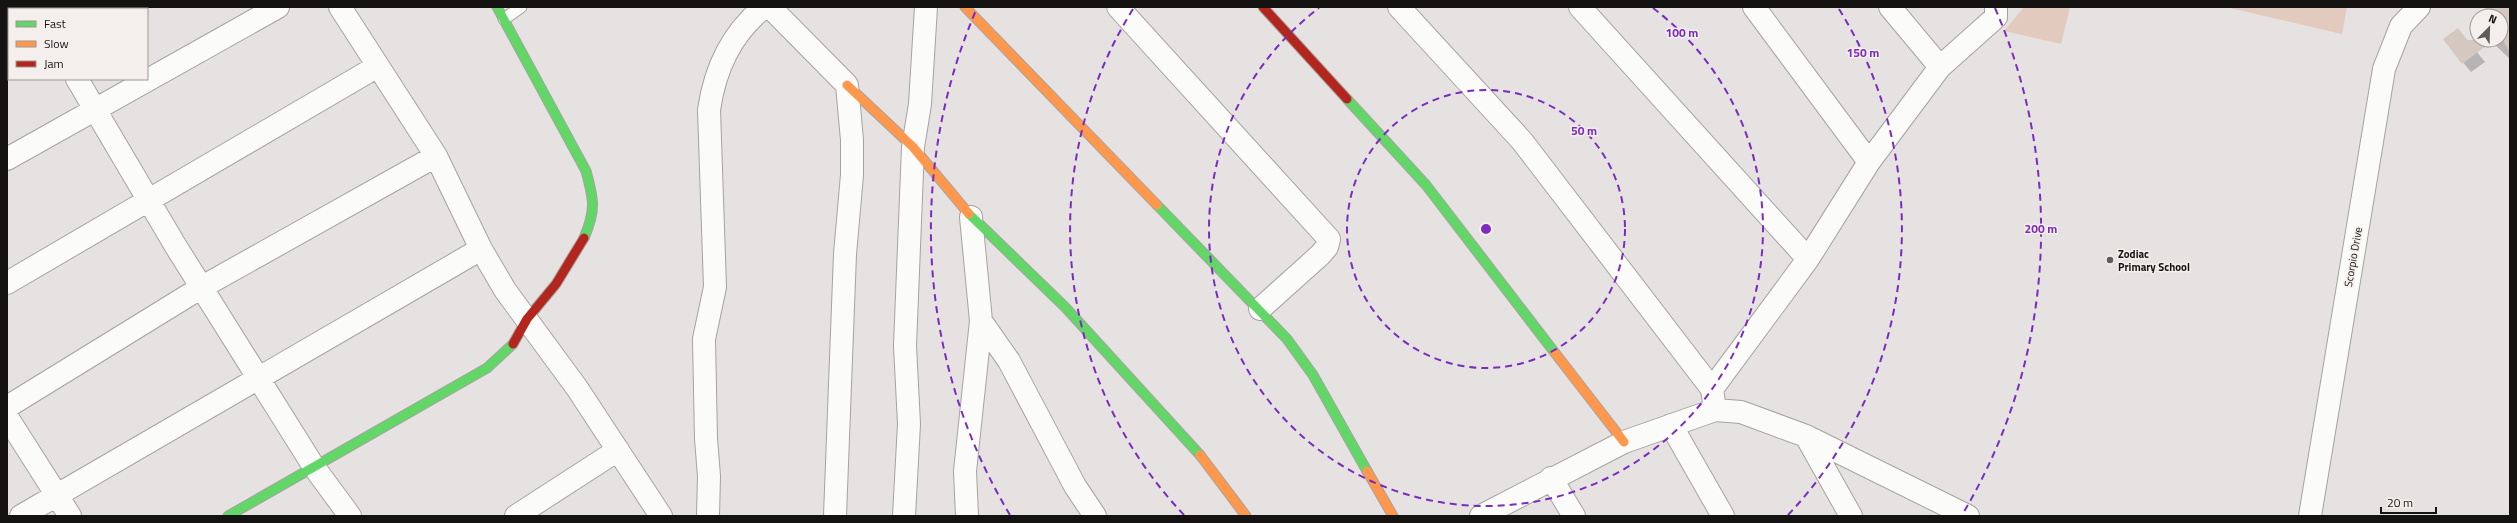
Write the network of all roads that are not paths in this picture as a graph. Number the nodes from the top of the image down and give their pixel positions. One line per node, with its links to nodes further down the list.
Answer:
1 (278, 7): 22 (street)
2 (340, 7): 18 (street)
3 (497, 7): 17 (street)
4 (521, 7): 17 (lane)
5 (764, 7): 54 (street)
6 (770, 7): 21 (street)
7 (926, 7): 23 (street)
8 (965, 7): 33 (street)
9 (1118, 7): 33 (street)
10 (1263, 7): 43 (street)
11 (1399, 7): 37 (street)
12 (1580, 7): 30 (street)
13 (1754, 7): 26 (street)
14 (1890, 7): 19 (street)
15 (1996, 7): 19 (street)
16 (2419, 7): 66 (street, Scorpio Drive)
17 (504, 19): 34 (street)
18 (378, 66): 24 (street); 27 (street)
19 (1940, 67): 26 (street)
20 (78, 80): 22 (street)
21 (847, 85): 23 (street); 55 (street)
22 (94, 111): 25 (street); 27 (street)
23 (913, 147): 28 (street); 56 (street)
24 (436, 156): 29 (street); 32 (street)
25 (7, 159)
26 (1869, 162): 30 (street)
27 (148, 200): 31 (street); 32 (street)
28 (971, 217): 35 (street); 59 (street)
29 (481, 249): 34 (street); 36 (street)
30 (1808, 259): 37 (street)
31 (7, 283)
32 (202, 287): 36 (street); 38 (street)
33 (1260, 309): 60 (street)
34 (527, 319): 44 (street); 45 (street)
35 (981, 321): 57 (street); 58 (street)
36 (260, 378): 45 (street); 47 (street)
37 (1712, 389): 39 (street)
38 (7, 407)
39 (1715, 410): 41 (street); 42 (street)
40 (7, 417): 47 (street)
41 (1671, 425): 43 (street); 63 (street)
42 (1806, 436): 64 (street); 65 (street)
43 (1624, 442): 46 (street)
44 (618, 450): 52 (street); 53 (street)
45 (314, 467): 50 (street); 51 (street)
46 (1551, 478): 61 (street); 62 (street)
47 (57, 494): 48 (street); 49 (street)
48 (22, 516)
49 (70, 516)
50 (228, 516)
51 (350, 516)
52 (516, 516)
53 (660, 516)
54 (708, 516)
55 (835, 516)
56 (904, 516)
57 (967, 516)
58 (1095, 516)
59 (1246, 516)
60 (1393, 516)
61 (1481, 516)
62 (1574, 516)
63 (1723, 516)
64 (1851, 516)
65 (1968, 516)
66 (2310, 516)

